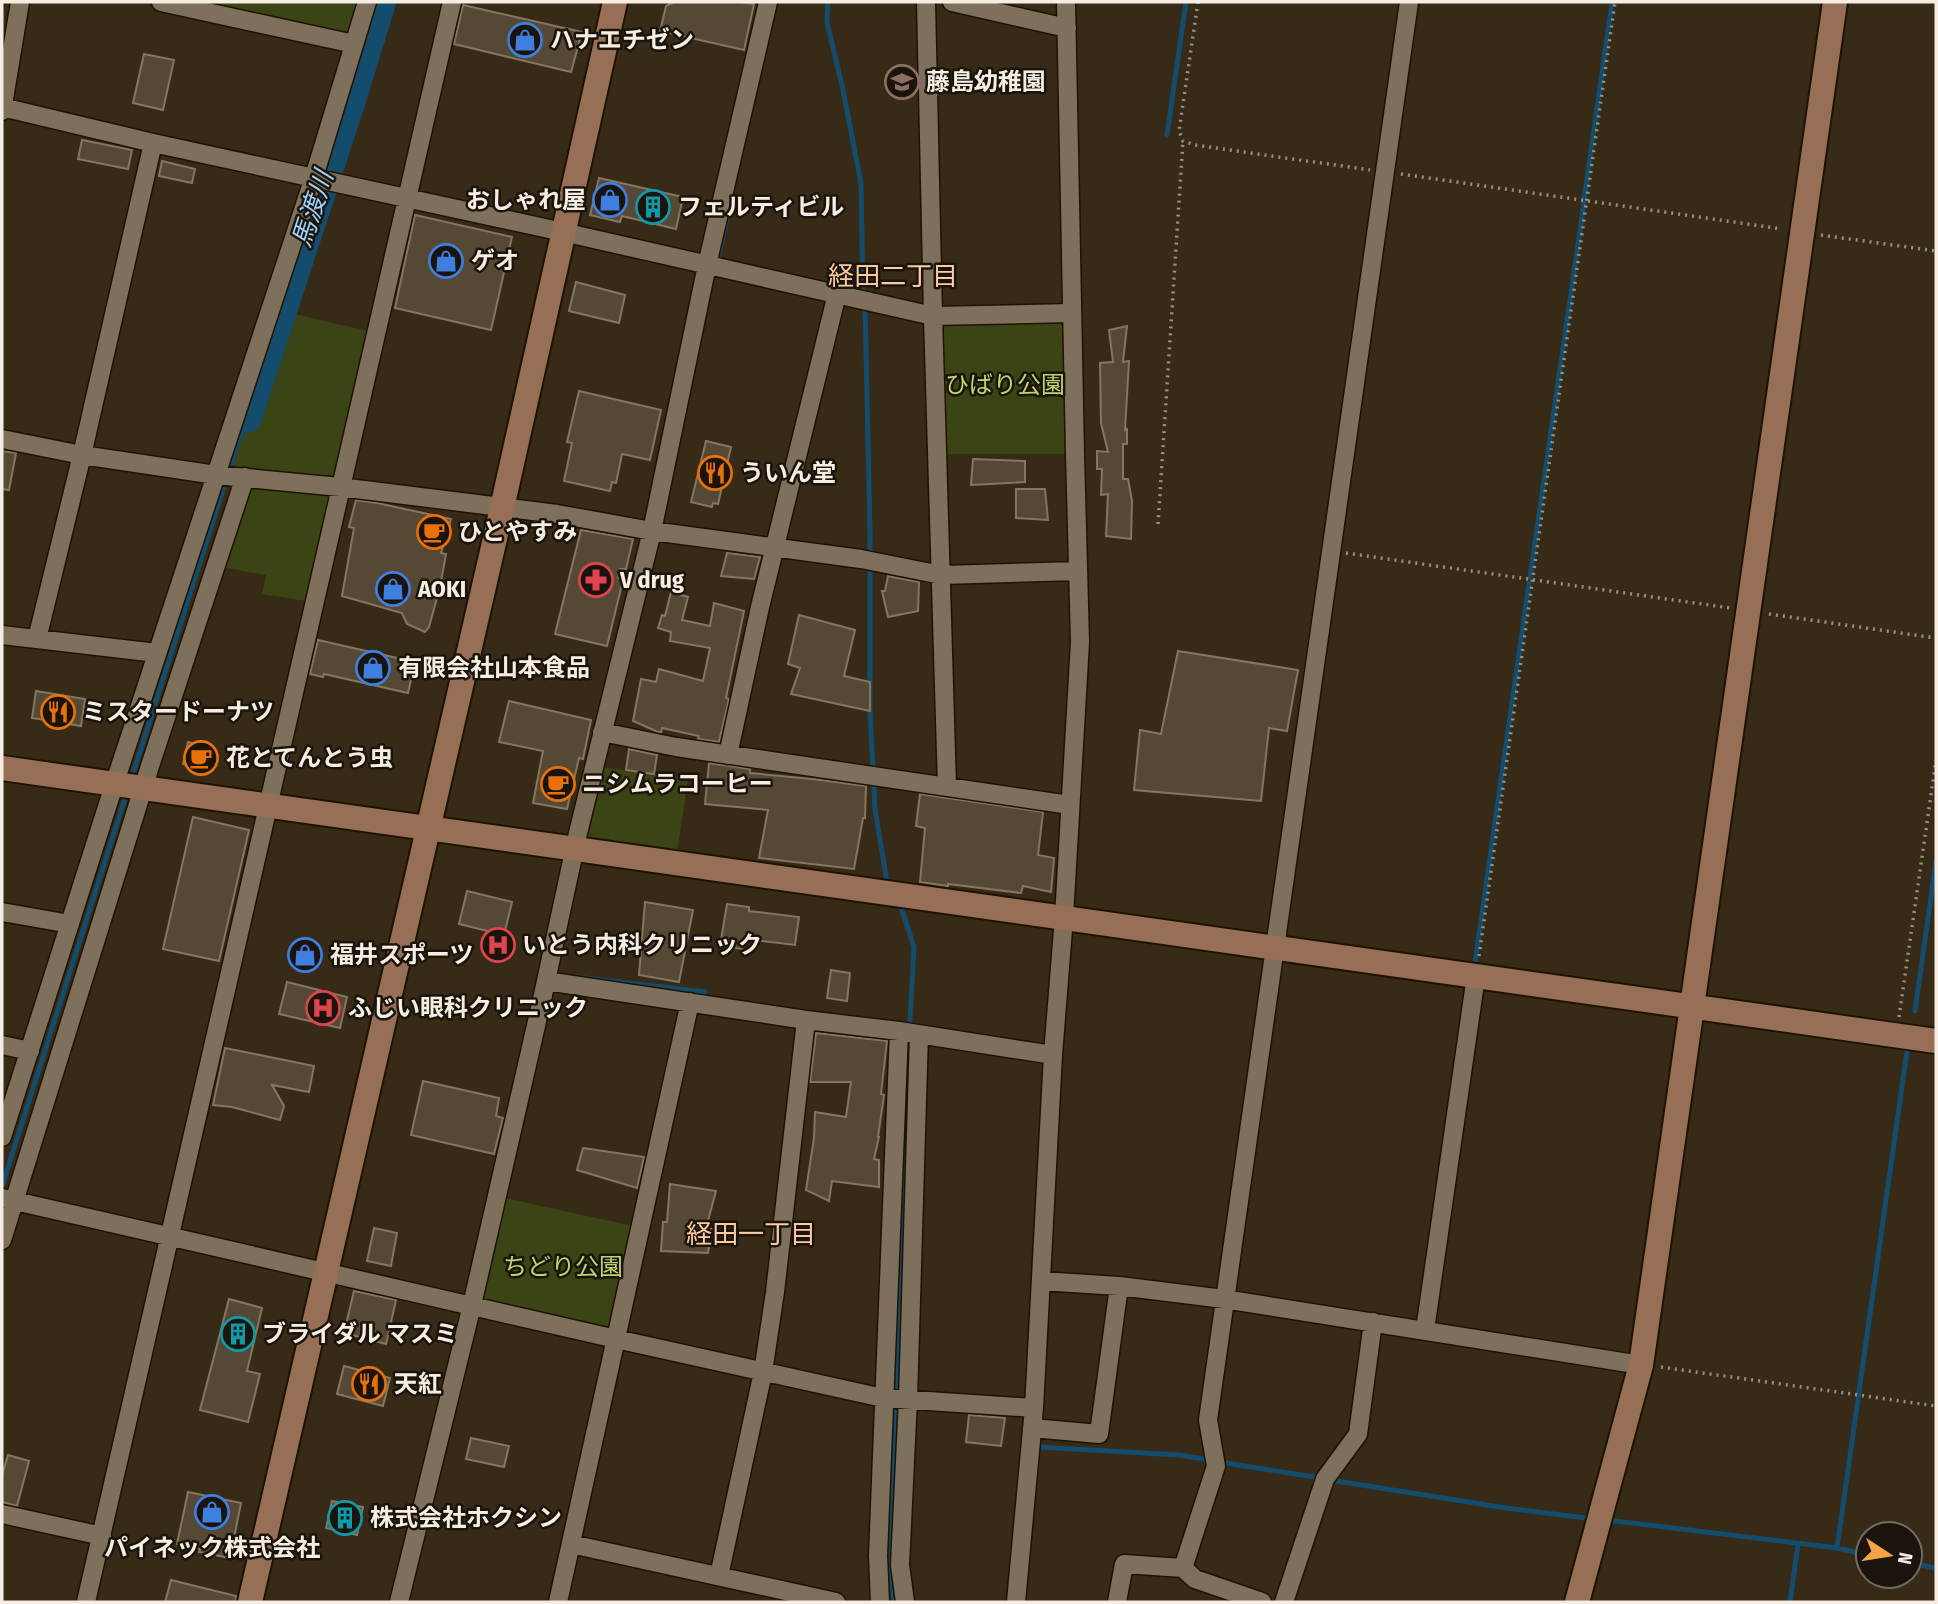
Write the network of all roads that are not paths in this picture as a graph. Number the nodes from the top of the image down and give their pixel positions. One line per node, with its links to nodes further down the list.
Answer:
1 (20, 2): 14 (street)
2 (161, 2): 13 (street)
3 (367, 2): 13 (street)
4 (452, 2): 17 (street)
5 (615, 2): 18 (street)
6 (768, 2): 19 (street)
7 (926, 2): 22 (street)
8 (1066, 2): 12 (street)
9 (1409, 2): 49 (street)
10 (1835, 2): 53 (street)
11 (959, 3): 12 (street)
12 (1067, 28): 21 (street)
13 (354, 44): 16 (street)
14 (2, 109): 15 (street)
15 (153, 143): 16 (street); 24 (street)
16 (314, 177): 17 (street); 25 (street)
17 (406, 199): 18 (street); 27 (street)
18 (563, 232): 19 (street); 28 (street)
19 (707, 265): 20 (street); 29 (street)
20 (837, 294): 22 (street); 30 (street)
21 (1072, 313): 22 (street); 31 (street)
22 (933, 316): 32 (street)
23 (2, 439): 24 (street)
24 (82, 456): 25 (street); 34 (street)
25 (216, 475): 26 (street); 35 (street)
26 (246, 477): 27 (street); 41 (street)
27 (340, 487): 28 (street); 43 (street)
28 (502, 508): 29 (street); 44 (street)
29 (652, 531): 30 (street); 36 (street)
30 (774, 547): 32 (street); 37 (street)
31 (1078, 571): 32 (street); 42 (street)
32 (941, 575): 40 (street)
33 (2, 635): 34 (street)
34 (37, 639): 35 (street)
35 (157, 653): 39 (street)
36 (602, 732): 37 (street); 45 (street)
37 (728, 755): 40 (street)
38 (2, 768): 39 (street)
39 (114, 785): 41 (street); 48 (street)
40 (947, 788): 42 (street)
41 (144, 789): 43 (street); 62 (street)
42 (1070, 805): 47 (street)
43 (269, 806): 44 (street); 63 (street)
44 (428, 829): 45 (street); 65 (street)
45 (574, 848): 47 (street); 51 (street)
46 (2, 912): 48 (street)
47 (1064, 917): 49 (street); 60 (street)
48 (70, 924): 59 (street)
49 (1274, 947): 50 (street); 68 (street)
50 (1476, 976): 53 (street); 71 (street)
51 (546, 981): 52 (street); 69 (street)
52 (690, 1002): 54 (street); 72 (street)
53 (1692, 1006): 57 (street); 73 (street)
54 (806, 1020): 55 (street); 74 (street)
55 (899, 1031): 56 (street); 75 (street)
56 (919, 1034): 60 (street); 76 (street)
57 (1936, 1041)
58 (2, 1045): 59 (street)
59 (30, 1051): 61 (street)
60 (1053, 1055): 66 (street)
61 (2, 1137)
62 (8, 1200): 63 (street); 64 (street)
63 (170, 1237): 65 (street); 80 (street)
64 (2, 1240)
65 (326, 1273): 69 (street); 86 (street)
66 (1041, 1281): 67 (street); 77 (street)
67 (1119, 1286): 68 (street); 78 (street)
68 (1224, 1299): 70 (street); 82 (street)
69 (472, 1306): 72 (street); 87 (street)
70 (1373, 1322): 71 (street); 95 (street)
71 (1425, 1331): 73 (street)
72 (616, 1339): 74 (street); 81 (street)
73 (1641, 1364): 96 (street)
74 (763, 1372): 75 (street); 83 (street)
75 (883, 1398): 76 (street); 90 (street)
76 (908, 1399): 77 (street); 91 (street)
77 (1034, 1408): 78 (street)
78 (1032, 1428): 92 (street)
79 (2, 1514): 80 (street)
80 (102, 1536): 85 (street)
81 (570, 1544): 83 (street); 88 (street)
82 (1183, 1568): 84 (street); 93 (street)
83 (719, 1576): 89 (street)
84 (1219, 1595): 94 (street)
85 (86, 1602)
86 (250, 1602)
87 (399, 1602)
88 (558, 1602)
89 (836, 1602)
90 (880, 1602)
91 (905, 1602)
92 (1016, 1602)
93 (1116, 1602)
94 (1262, 1602)
95 (1284, 1602)
96 (1577, 1602)

